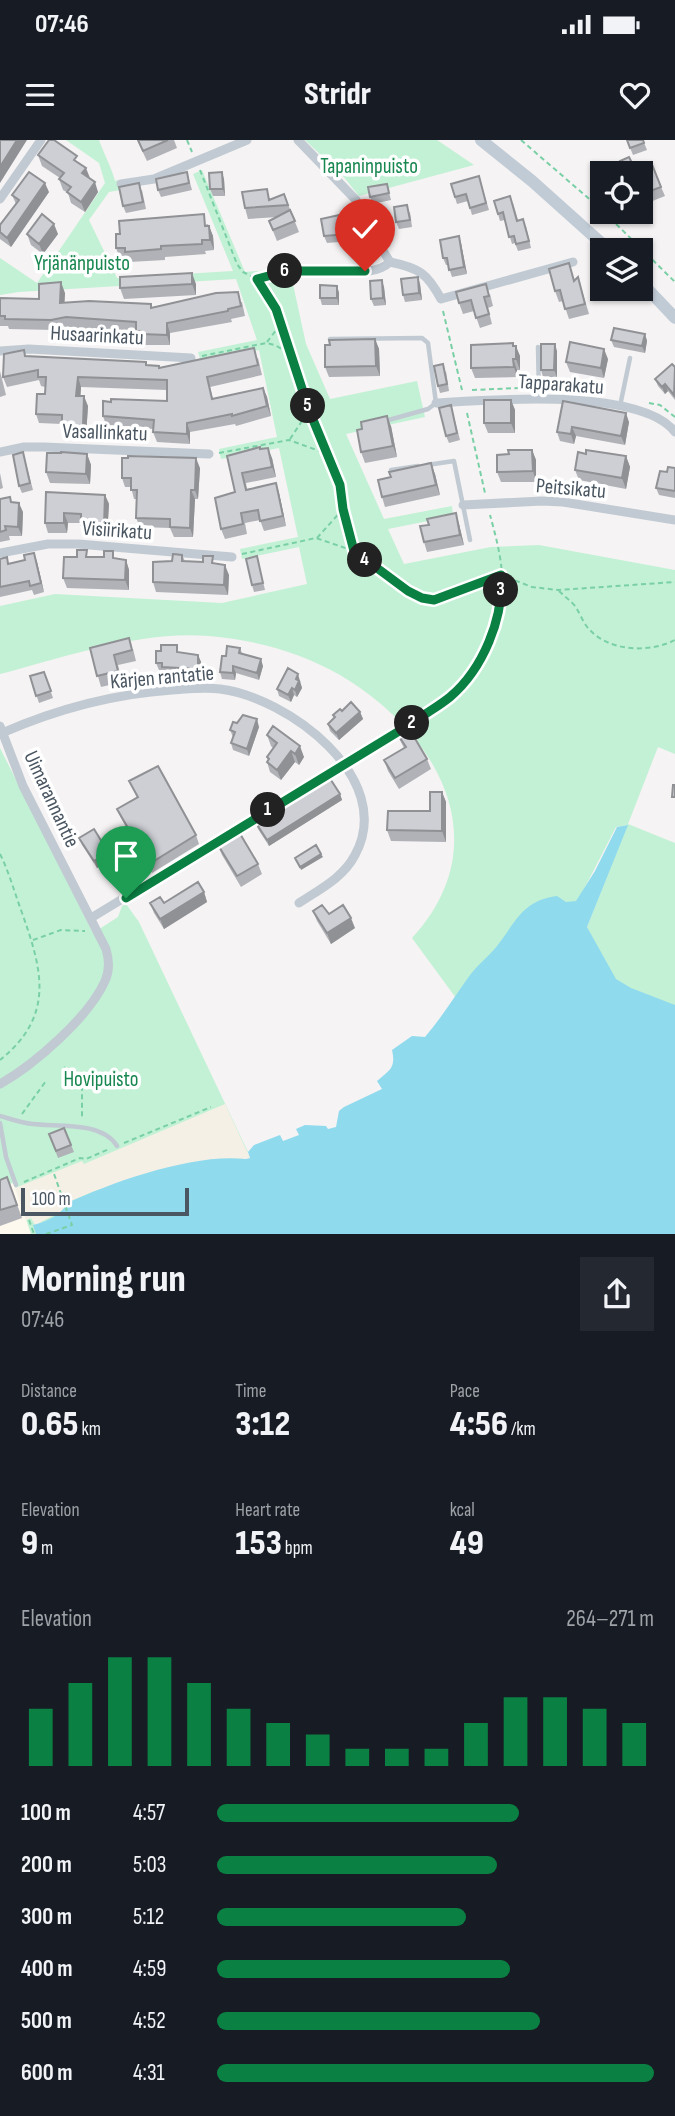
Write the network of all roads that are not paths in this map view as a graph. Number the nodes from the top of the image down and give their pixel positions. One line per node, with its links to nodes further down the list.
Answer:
1 (41, 140): 6 (street)
2 (247, 140): 5 (street)
3 (298, 140): 8 (street)
4 (481, 140): 7 (main road)
5 (121, 184)
6 (0, 198)
7 (596, 238)
8 (390, 262): 9 (street); 10 (street)
9 (573, 262)
10 (338, 270)
11 (653, 295): 12 (main road)
12 (675, 318)
13 (330, 340): 19 (lane)
14 (538, 347): 18 (lane)
15 (0, 351): 16 (street, Husaarinkatu)
16 (191, 358)
17 (630, 358): 20 (lane)
18 (539, 398): 19 (street, Tapparakatu); 20 (street, Tapparakatu)
19 (436, 403): 21 (lane)
20 (620, 407): 22 (street, Tapparakatu)
21 (375, 424)
22 (675, 432)
23 (0, 452): 24 (street, Vasallinkatu)
24 (209, 454)
25 (391, 470): 26 (lane)
26 (464, 509): 27 (lane); 28 (street, Peitsikatu); 29 (lane)
27 (452, 515)
28 (675, 520)
29 (470, 540)
30 (0, 553): 31 (street, Visiirikatu)
31 (232, 557)
32 (1, 730): 34 (street, Kärjen rantatie); 35 (street, Uimarannantie)
33 (203, 850): 35 (street)
34 (299, 903)
35 (91, 918): 36 (street, Uimarannantie)
36 (0, 1084)
37 (0, 1116): 39 (lane)
38 (0, 1123): 40 (lane)
39 (117, 1146)
40 (16, 1185)

